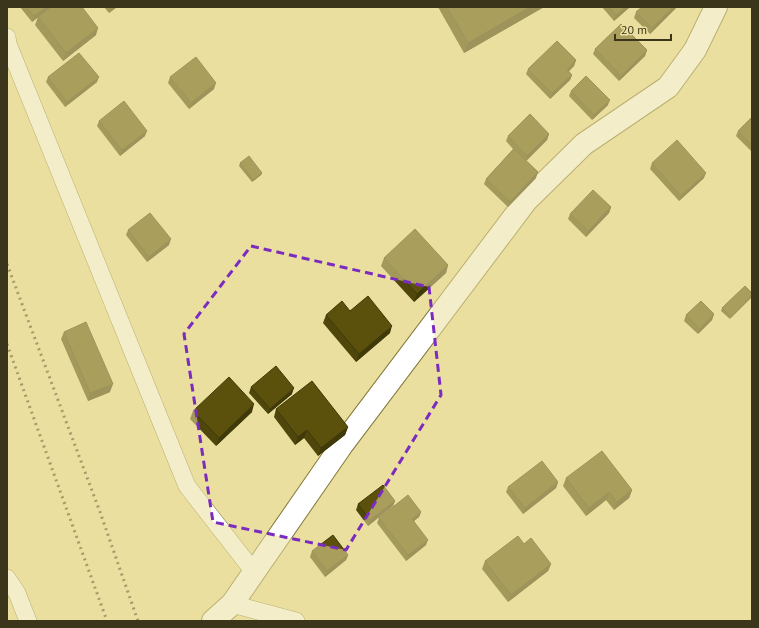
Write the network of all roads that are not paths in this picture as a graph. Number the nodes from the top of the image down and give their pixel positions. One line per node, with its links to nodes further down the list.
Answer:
1 (716, 7): 3 (main road)
2 (7, 37): 3 (street)
3 (254, 572): 5 (main road)
4 (7, 578): 6 (street)
5 (232, 604): 7 (main road); 8 (street)
6 (28, 621)
7 (213, 621)
8 (296, 621)

